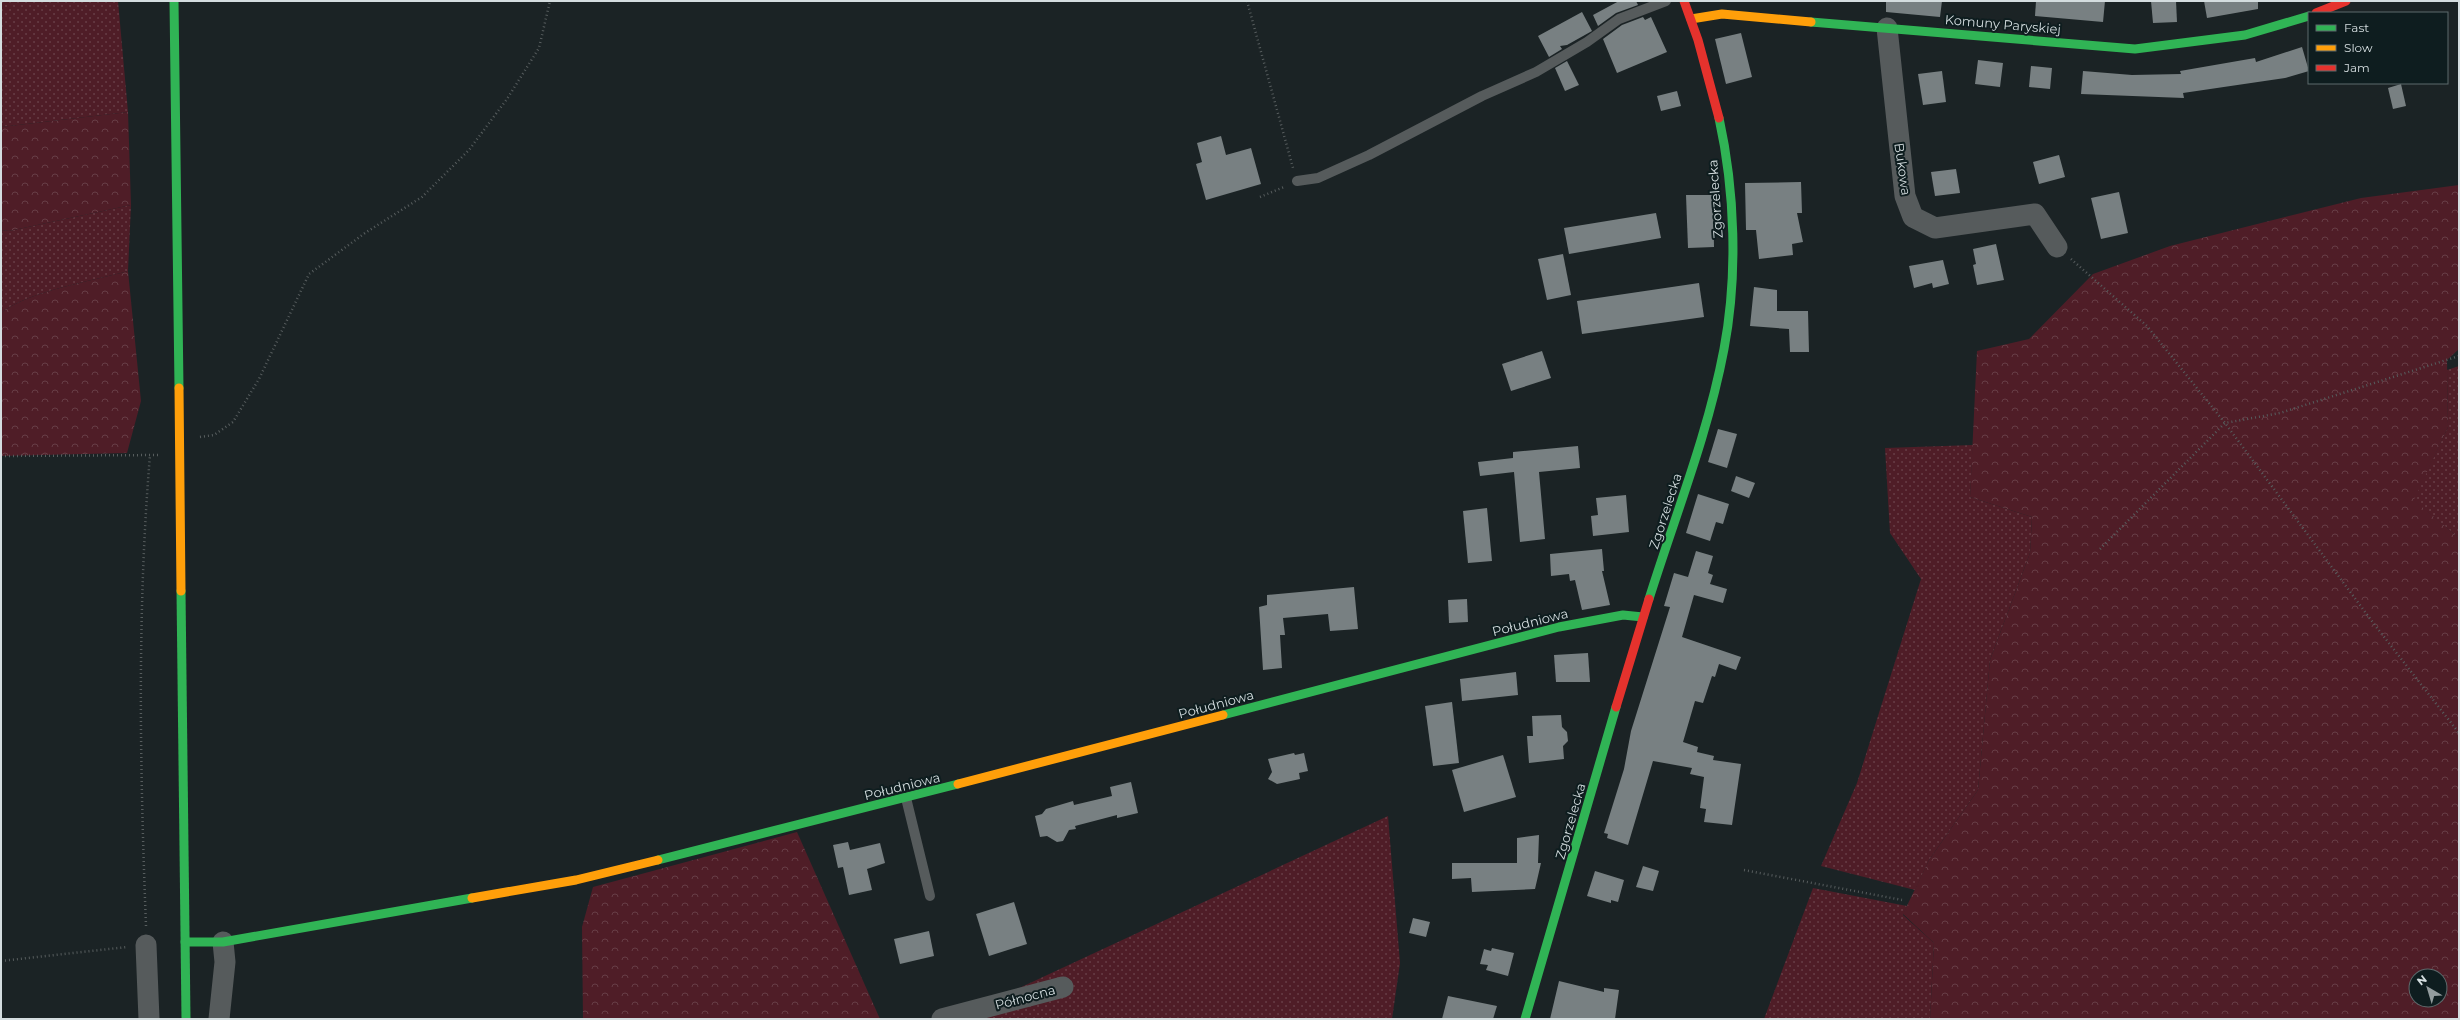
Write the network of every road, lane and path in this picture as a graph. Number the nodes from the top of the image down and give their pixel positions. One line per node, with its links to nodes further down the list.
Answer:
1 (174, 1): 16 (street)
2 (550, 1): 16 (path)
3 (1246, 1): 11 (path)
4 (1666, 1): 11 (lane)
5 (1684, 1): 9 (street, Zgorzelecka)
6 (2346, 1): 7 (street)
7 (2318, 12)
8 (2308, 16): 10 (street, Komuny Paryskiej)
9 (1691, 19): 10 (street, Komuny Paryskiej); 21 (street, Zgorzelecka)
10 (1887, 28): 13 (street, Bukowa)
11 (1297, 181): 12 (path)
12 (1260, 197)
13 (2057, 247): 15 (path)
14 (2459, 356): 15 (path)
15 (2225, 422): 20 (path); 22 (path)
16 (179, 439): 17 (street)
17 (180, 454): 18 (path); 27 (street)
18 (150, 455): 19 (path); 29 (path)
19 (1, 456)
20 (2100, 549)
21 (1643, 617): 23 (street, Południowa); 36 (street, Zgorzelecka)
22 (2459, 733)
23 (906, 798): 25 (lane); 28 (street, Południowa)
24 (1744, 870): 26 (path)
25 (930, 896)
26 (1902, 900)
27 (185, 942): 28 (street, Południowa); 33 (street)
28 (223, 942): 34 (street)
29 (146, 945): 30 (path); 32 (street)
30 (1, 961)
31 (1063, 987): 35 (street, Północna)
32 (149, 1019)
33 (186, 1019)
34 (219, 1019)
35 (942, 1019)
36 (1525, 1019)

